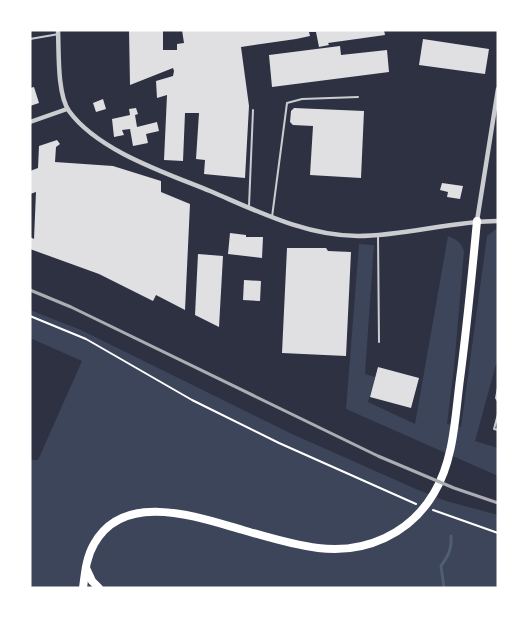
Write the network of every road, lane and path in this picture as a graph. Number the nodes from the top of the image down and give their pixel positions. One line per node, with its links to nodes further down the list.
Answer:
1 (59, 32): 2 (lane); 5 (street)
2 (30, 39)
3 (498, 88): 11 (street)
4 (358, 97): 9 (lane)
5 (67, 109): 7 (street); 8 (street)
6 (253, 110): 8 (lane)
7 (30, 122)
8 (249, 208): 9 (street)
9 (272, 217): 12 (street)
10 (498, 220): 11 (street)
11 (477, 221): 12 (street); 22 (main road)
12 (378, 235): 14 (lane)
13 (30, 316): 19 (path)
14 (378, 342)
15 (498, 388): 16 (lane)
16 (498, 401)
17 (498, 414): 18 (lane)
18 (498, 430)
19 (422, 506)
20 (433, 509): 21 (path)
21 (498, 533)
22 (85, 567): 23 (main road); 24 (main road)
23 (83, 588)
24 (99, 588)

